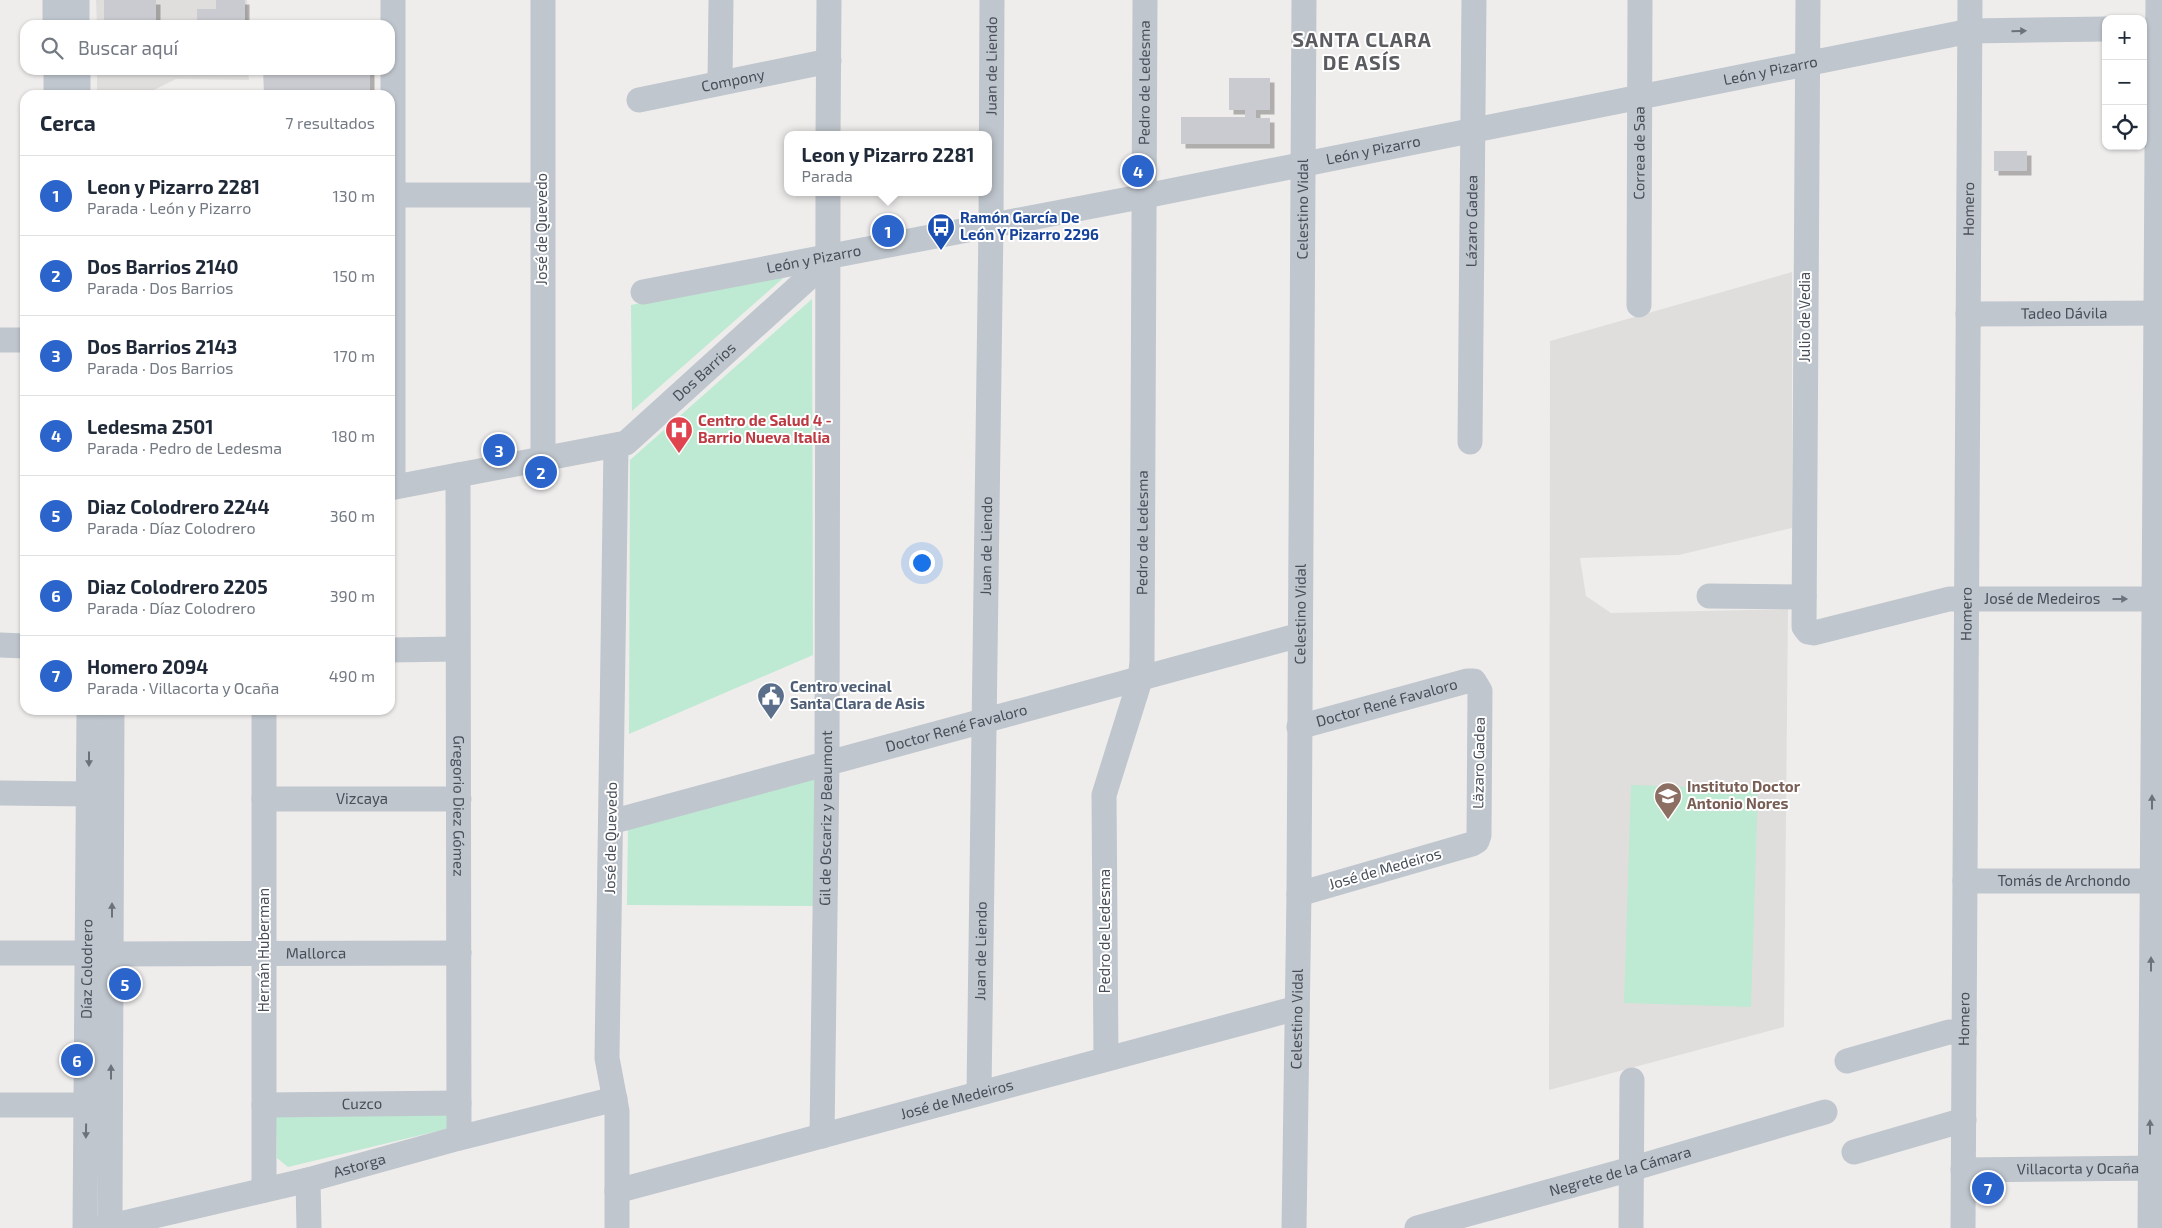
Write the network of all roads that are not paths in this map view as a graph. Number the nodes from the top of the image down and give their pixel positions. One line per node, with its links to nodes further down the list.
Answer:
1 (55, 0): 15 (street)
2 (77, 0): 16 (street)
3 (393, 0): 17 (street)
4 (543, 0): 37 (street, José de Quevedo)
5 (721, 0): 26 (street)
6 (829, 0): 21 (street)
7 (992, 0): 33 (street, Juan de Liendo)
8 (1145, 0): 40 (street, Pedro de Ledesma)
9 (1304, 0): 35 (street, Celestino Vidal)
10 (1474, 0): 34 (street, Lázaro Gadea)
11 (1640, 0): 30 (street, Correa de Saa)
12 (1808, 0): 22 (street, Julio de Vedia)
13 (1970, 0): 20 (street, Homero)
14 (2158, 0): 19 (street)
15 (55, 20)
16 (77, 20)
17 (393, 20)
18 (2102, 29): 20 (street, León y Pizarro, one-way to 18)
19 (2154, 29): 45 (street)
20 (1970, 31): 22 (street, León y Pizarro); 46 (street, Homero)
21 (829, 61): 26 (street, Compony); 32 (street)
22 (1807, 65): 30 (street, León y Pizarro); 55 (street, Julio de Vedia)
23 (56, 75): 27 (street)
24 (78, 75): 28 (street)
25 (393, 75): 29 (street)
26 (720, 82): 31 (street, Compony)
27 (56, 90)
28 (78, 90)
29 (393, 90)
30 (1640, 97): 34 (street, León y Pizarro); 44 (street, Correa de Saa)
31 (639, 100)
32 (828, 131)
33 (991, 131)
34 (1473, 131): 35 (street, León y Pizarro); 49 (street, Lázaro Gadea)
35 (1304, 164): 40 (street, León y Pizarro); 59 (street, Celestino Vidal)
36 (395, 195): 37 (street)
37 (542, 195): 51 (street, José de Quevedo)
38 (828, 196): 42 (street, Gil de Oscariz y Beaumont)
39 (991, 196): 41 (street, Juan de Liendo)
40 (1146, 196): 41 (street, León y Pizarro); 64 (street, Pedro de Ledesma)
41 (991, 224): 42 (street, León y Pizarro); 69 (street, Juan de Liendo)
42 (827, 258): 43 (street, León y Pizarro); 50 (street, Dos Barrios); 71 (street, Gil de Oscariz y Beaumont)
43 (643, 292)
44 (1639, 305)
45 (2159, 313): 46 (street, Tadeo Dávila); 57 (street)
46 (1968, 314): 56 (street, Homero)
47 (0, 340): 48 (street)
48 (20, 340)
49 (1470, 442)
50 (616, 447): 51 (street, Dos Barrios); 76 (street, José de Quevedo)
51 (543, 459): 52 (street, Dos Barrios)
52 (458, 475): 53 (street, Dos Barrios); 62 (street, Gregorio Diez Gómez)
53 (395, 486)
54 (1708, 596): 55 (street)
55 (1804, 597): 58 (street, Julio de Vedia)
56 (1967, 598): 57 (street, José de Medeiros, one-way to 57); 58 (street, José de Medeiros); 78 (street, Homero)
57 (2158, 599): 79 (street, one-way to 57)
58 (1808, 632)
59 (1300, 635): 64 (street, Doctor René Favaloro); 70 (street, Celestino Vidal)
60 (0, 645): 61 (street)
61 (20, 646)
62 (457, 649): 63 (street); 75 (street, Gregorio Diez Gómez)
63 (395, 650)
64 (1140, 680): 69 (street, Doctor René Favaloro); 87 (street, Pedro de Ledesma)
65 (1474, 681): 70 (street, Doctor René Favaloro); 77 (street, Läzaro Gadea)
66 (89, 715): 73 (street, Díaz Colodrero, one-way to 73)
67 (112, 715): 82 (street, Díaz Colodrero, one-way to 67)
68 (264, 715): 74 (street, Hernán Huberman)
69 (984, 722): 71 (street, Doctor René Favaloro); 90 (street, Juan de Liendo)
70 (1299, 726): 80 (street, Celestino Vidal)
71 (827, 764): 76 (street, Doctor René Favaloro); 98 (street, Gil de Oscariz y Beaumont)
72 (0, 794): 73 (street)
73 (89, 794): 82 (street, Díaz Colodrero)
74 (264, 799): 75 (street, Vizcaya); 83 (street, Hernán Huberman)
75 (459, 799): 84 (street, Gregorio Diez Gómez)
76 (611, 822): 91 (street, José de Quevedo)
77 (1472, 844): 80 (street, José de Medeiros)
78 (1965, 881): 79 (street, Tomás de Archondo); 86 (street, Homero)
79 (2157, 881): 101 (street, one-way to 79)
80 (1299, 894): 85 (street, Celestino Vidal)
81 (0, 952): 82 (street, Mallorca)
82 (100, 953): 83 (street, Mallorca); 94 (street, Díaz Colodrero); 107 (street, Díaz Colodrero, one-way to 82)
83 (265, 953): 84 (street, Mallorca); 95 (street, Hernán Huberman)
84 (459, 953): 92 (street, Gregorio Diez Gómez)
85 (1297, 1008): 87 (street, José de Medeiros); 111 (street, Celestino Vidal)
86 (1964, 1033): 88 (street); 97 (street, Homero)
87 (1106, 1058): 90 (street, José de Medeiros)
88 (1847, 1061)
89 (1632, 1080): 102 (street)
90 (979, 1092): 98 (street, José de Medeiros)
91 (615, 1099): 99 (street, Astorga); 106 (street, José de Quevedo)
92 (459, 1103): 95 (street, Cuzco); 99 (street, Gregorio Diez Gómez)
93 (0, 1105): 94 (street)
94 (87, 1105): 108 (street, Díaz Colodrero, one-way to 108)
95 (264, 1105): 105 (street, Hernán Huberman)
96 (1825, 1112): 102 (street, Negrete de la Cámara)
97 (1964, 1120): 100 (street); 103 (street, Homero)
98 (822, 1136): 106 (street, José de Medeiros)
99 (459, 1138): 104 (street, Astorga)
100 (1854, 1152)
101 (2156, 1168): 103 (street, Villacorta y Ocaña); 115 (street)
102 (1631, 1169): 112 (street, Negrete de la Cámara); 113 (street)
103 (1963, 1170): 114 (street, Homero)
104 (308, 1180): 105 (street, Astorga); 109 (street)
105 (264, 1190): 107 (street, Astorga)
106 (617, 1191): 110 (street, José de Quevedo)
107 (107, 1227)
108 (85, 1228)
109 (308, 1228)
110 (617, 1228)
111 (1294, 1228)
112 (1417, 1228)
113 (1630, 1228)
114 (1963, 1228)
115 (2150, 1228)

